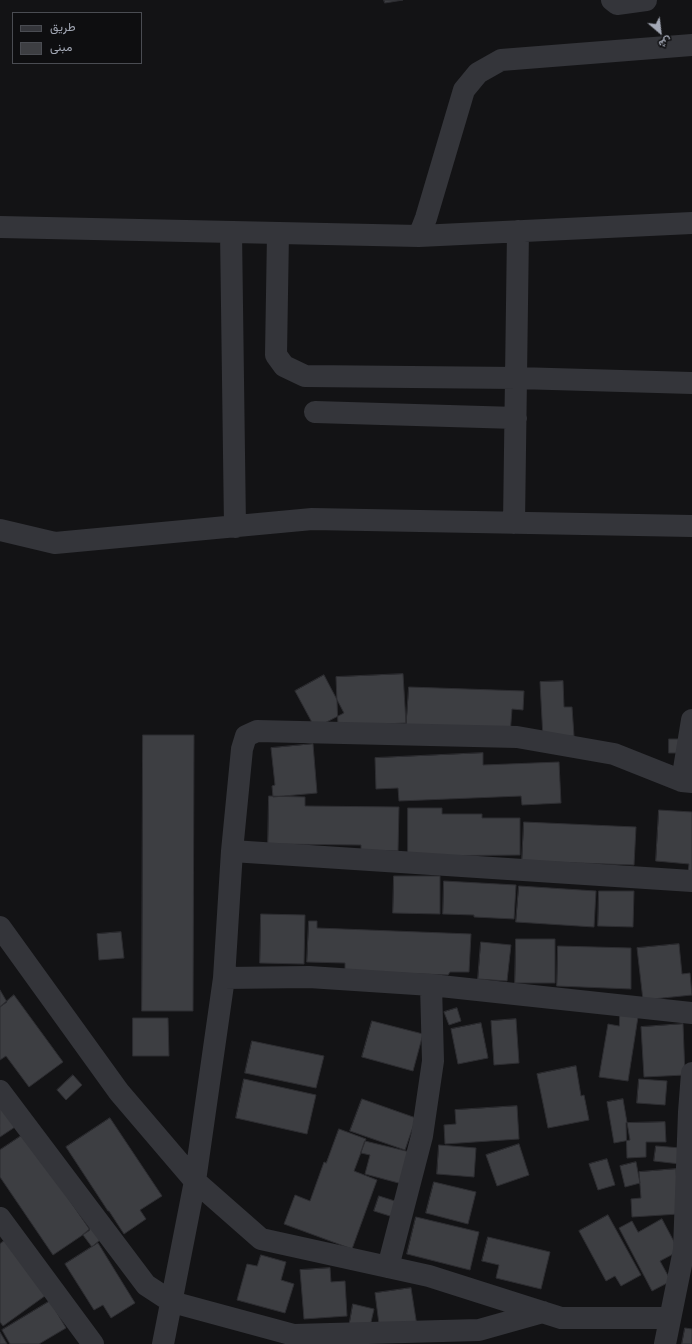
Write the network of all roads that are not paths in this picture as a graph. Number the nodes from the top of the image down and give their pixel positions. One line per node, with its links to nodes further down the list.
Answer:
1 (612, 0): 2 (street)
2 (646, 0)
3 (692, 45): 9 (street)
4 (692, 222): 6 (street)
5 (0, 227): 7 (street)
6 (518, 231): 9 (street); 10 (street)
7 (231, 232): 8 (street); 15 (street)
8 (278, 233): 9 (street); 10 (street)
9 (419, 236)
10 (516, 378): 11 (street); 13 (street)
11 (692, 383)
12 (315, 412): 13 (street)
13 (516, 418): 14 (street)
14 (514, 523): 15 (street); 16 (street)
15 (235, 526): 17 (street)
16 (692, 526)
17 (0, 530)
18 (692, 720): 19 (street)
19 (687, 781): 20 (street)
20 (232, 851): 21 (street); 23 (street)
21 (692, 881)
22 (0, 927): 29 (street)
23 (224, 978): 24 (street); 29 (street)
24 (431, 985): 25 (street); 32 (street)
25 (692, 1013)
26 (692, 1073): 28 (street)
27 (0, 1091): 33 (street)
28 (690, 1112): 31 (street)
29 (195, 1181): 32 (street); 33 (street)
30 (0, 1218): 36 (street)
31 (688, 1250): 35 (street)
32 (388, 1267): 34 (street)
33 (172, 1302): 34 (street); 37 (street)
34 (543, 1312): 35 (street)
35 (670, 1318): 38 (street)
36 (93, 1344)
37 (163, 1344)
38 (665, 1344)

